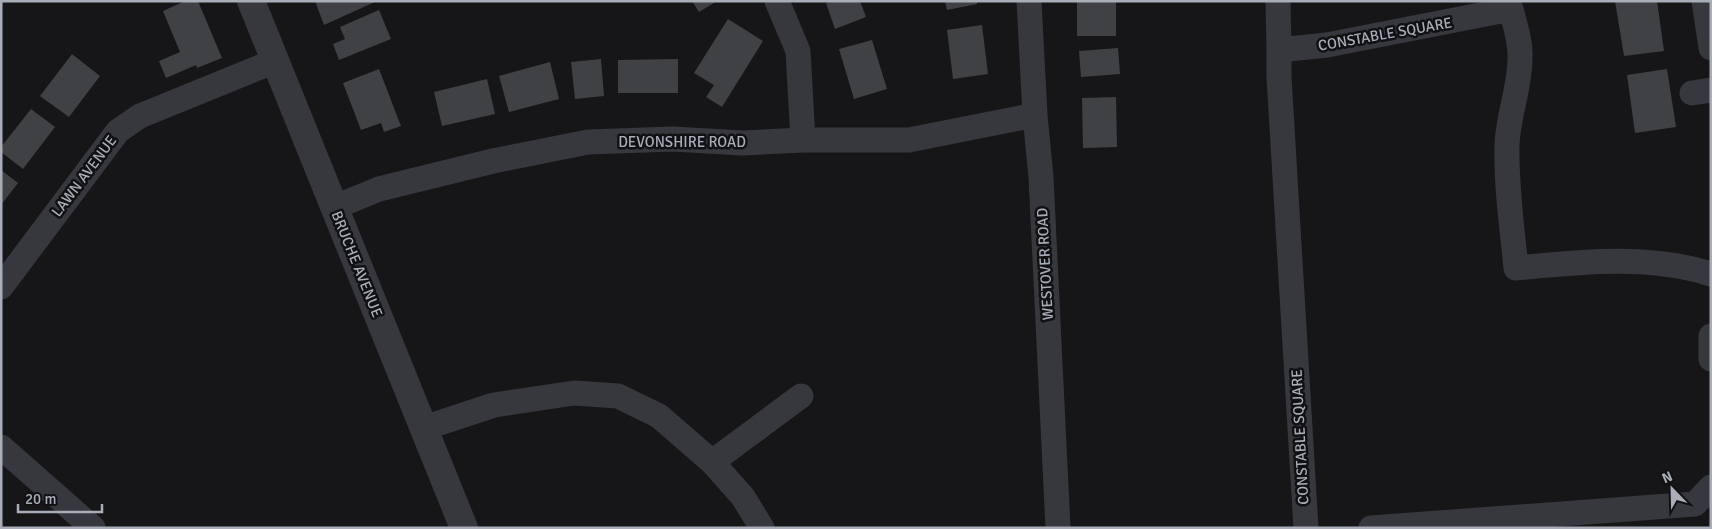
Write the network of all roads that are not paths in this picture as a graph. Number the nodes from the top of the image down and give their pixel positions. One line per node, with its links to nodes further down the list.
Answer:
1 (250, 1): 8 (street, BRUCHE AVENUE)
2 (777, 1): 10 (street)
3 (1029, 1): 9 (street, WESTOVER ROAD)
4 (1278, 1): 7 (street)
5 (1704, 1): 6 (street)
6 (1711, 48)
7 (1279, 50): 12 (street, CONSTABLE SQUARE); 26 (street, CONSTABLE SQUARE)
8 (274, 61): 11 (street, BRUCHE AVENUE); 13 (street, LAWN AVENUE)
9 (1035, 115): 10 (street, DEVONSHIRE ROAD); 25 (street, WESTOVER ROAD)
10 (803, 140): 11 (street, DEVONSHIRE ROAD)
11 (335, 207): 17 (street, BRUCHE AVENUE)
12 (1711, 274)
13 (1, 287)
14 (1711, 336): 15 (street)
15 (1711, 359)
16 (801, 396): 19 (street)
17 (424, 428): 19 (street); 23 (street, BRUCHE AVENUE)
18 (1, 446): 22 (street)
19 (712, 462): 24 (street)
20 (1711, 487): 21 (street)
21 (1408, 527): 27 (street)
22 (93, 528)
23 (464, 528)
24 (762, 528)
25 (1058, 528)
26 (1306, 528)
27 (1371, 528)

